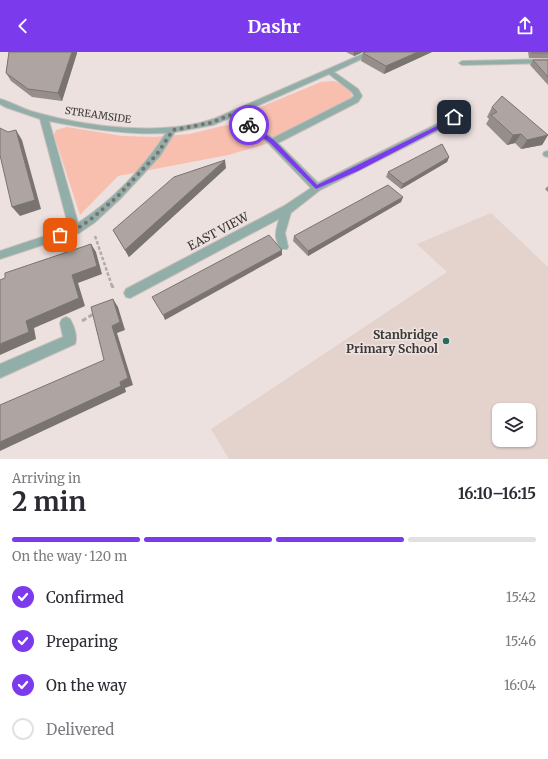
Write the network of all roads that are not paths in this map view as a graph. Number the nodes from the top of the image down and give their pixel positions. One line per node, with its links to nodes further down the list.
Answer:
1 (373, 52): 4 (street, STREAMSIDE)
2 (548, 61): 3 (lane)
3 (462, 63)
4 (330, 71): 7 (street, STREAMSIDE); 10 (street)
5 (0, 101): 8 (street, STREAMSIDE)
6 (445, 104): 11 (street, EAST VIEW)
7 (233, 114): 9 (street, STREAMSIDE); 10 (street)
8 (44, 117): 9 (street, STREAMSIDE); 13 (street)
9 (173, 130): 13 (street)
10 (272, 142): 11 (street)
11 (316, 188): 12 (street, EAST VIEW)
12 (288, 209): 14 (lane); 16 (street, EAST VIEW)
13 (75, 230): 15 (street)
14 (284, 247)
15 (0, 255)
16 (130, 293)
17 (67, 326): 18 (street)
18 (0, 371)

